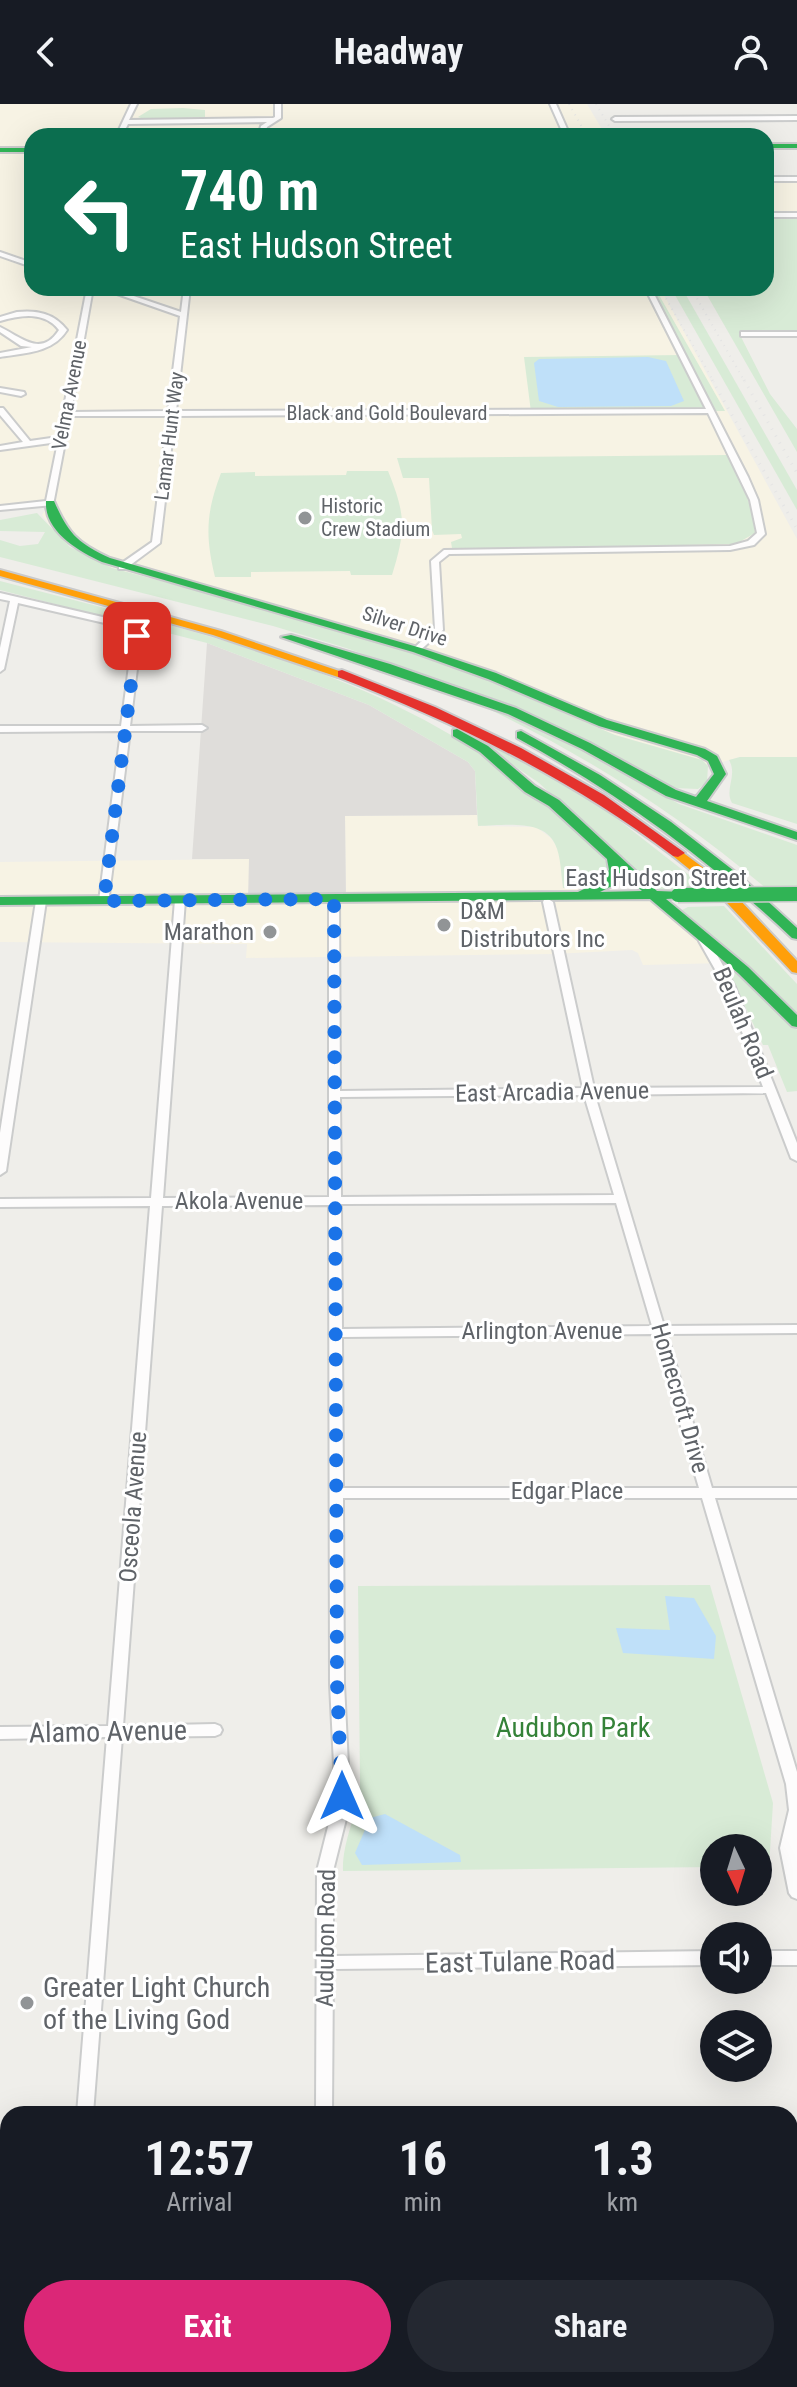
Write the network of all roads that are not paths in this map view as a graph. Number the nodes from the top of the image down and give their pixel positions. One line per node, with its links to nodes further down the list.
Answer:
1 (134, 104): 7 (street)
2 (278, 104): 6 (street)
3 (553, 104): 10 (street)
4 (797, 118): 5 (street)
5 (615, 119)
6 (276, 120): 7 (street); 9 (street)
7 (125, 122): 8 (street)
8 (122, 128)
9 (263, 128)
10 (564, 128)
11 (774, 146): 12 (main road)
12 (797, 146)
13 (0, 150): 14 (main road)
14 (24, 150)
15 (774, 179): 16 (street)
16 (797, 179)
17 (774, 215): 18 (street)
18 (797, 215)
19 (0, 254): 20 (street)
20 (24, 262)
21 (88, 296): 37 (street, Velma Avenue)
22 (127, 296): 25 (street)
23 (186, 296): 25 (street, Lamar Hunt Way)
24 (652, 296): 35 (street)
25 (183, 315): 36 (street, Lamar Hunt Way)
26 (0, 319): 30 (street)
27 (0, 329): 30 (street)
28 (744, 334): 29 (street)
29 (797, 334)
30 (22, 347): 31 (street)
31 (0, 355)
32 (0, 390): 33 (street)
33 (21, 394)
34 (0, 410): 38 (street)
35 (709, 411): 36 (street, Black and Gold Boulevard); 51 (street)
36 (171, 413): 37 (street, Black and Gold Boulevard); 46 (street, Lamar Hunt Way)
37 (65, 414): 39 (street, Velma Avenue)
38 (3, 419): 40 (street)
39 (60, 439): 40 (street); 42 (street, Velma Avenue)
40 (28, 444): 41 (street)
41 (0, 448)
42 (44, 503): 43 (street); 44 (street); 46 (main road, Silver Drive)
43 (0, 508)
44 (0, 515)
45 (0, 563): 50 (main road)
46 (122, 567): 51 (main road, Silver Drive)
47 (0, 573): 53 (main road)
48 (0, 596): 49 (street)
49 (15, 599): 52 (street); 56 (street)
50 (287, 637): 57 (main road); 72 (main road)
51 (417, 650): 57 (main road, Silver Drive)
52 (0, 669)
53 (365, 683): 59 (main road); 73 (main road)
54 (202, 728): 56 (street)
55 (0, 729): 56 (street)
56 (125, 729): 68 (street)
57 (698, 804): 58 (main road)
58 (797, 836)
59 (613, 857): 61 (main road); 63 (main road)
60 (797, 894): 63 (main road, East Hudson Street, bridge)
61 (582, 895): 62 (main road, East Hudson Street); 63 (main road, East Hudson Street)
62 (516, 898): 64 (main road, East Hudson Street); 70 (main road, East Hudson Street)
63 (671, 898): 69 (main road, East Hudson Street); 70 (main road, East Hudson Street); 71 (main road)
64 (334, 899): 65 (main road, East Hudson Street); 77 (street, Audubon Road)
65 (180, 900): 68 (main road, East Hudson Street); 82 (street, Osceola Avenue)
66 (0, 901): 67 (main road, East Hudson Street)
67 (41, 901): 68 (main road, East Hudson Street); 79 (street)
68 (104, 901)
69 (797, 901)
70 (548, 902): 76 (street, Homecroft Drive)
71 (700, 935): 74 (main road); 75 (street, Beulah Road)
72 (797, 935)
73 (797, 969)
74 (797, 1023)
75 (771, 1090): 76 (street, East Arcadia Avenue); 78 (street, Beulah Road)
76 (589, 1092): 77 (street, East Arcadia Avenue); 80 (street, Homecroft Drive)
77 (334, 1094): 81 (street, Audubon Road)
78 (797, 1158)
79 (0, 1171)
80 (622, 1199): 81 (street, Akola Avenue); 85 (street, Homecroft Drive)
81 (335, 1201): 82 (street, Akola Avenue); 86 (street, Audubon Road)
82 (157, 1202): 83 (street, Akola Avenue); 91 (street, Osceola Avenue)
83 (0, 1203)
84 (797, 1329): 85 (street, Arlington Avenue)
85 (660, 1330): 86 (street, Arlington Avenue); 87 (street, Homecroft Drive)
86 (335, 1333): 88 (street, Audubon Road)
87 (708, 1491): 88 (street, Edgar Place); 89 (street, Edgar Place); 93 (street, Homecroft Drive)
88 (337, 1493): 97 (street, Audubon Road)
89 (797, 1493)
90 (215, 1730): 91 (street, Alamo Avenue)
91 (116, 1731): 92 (street, Alamo Avenue); 98 (street, Osceola Avenue)
92 (0, 1733)
93 (797, 1893)
94 (700, 1958): 97 (street, East Tulane Road)
95 (772, 1958): 96 (street)
96 (797, 1958)
97 (325, 1963): 99 (street, Audubon Road)
98 (86, 2106)
99 (324, 2106)

